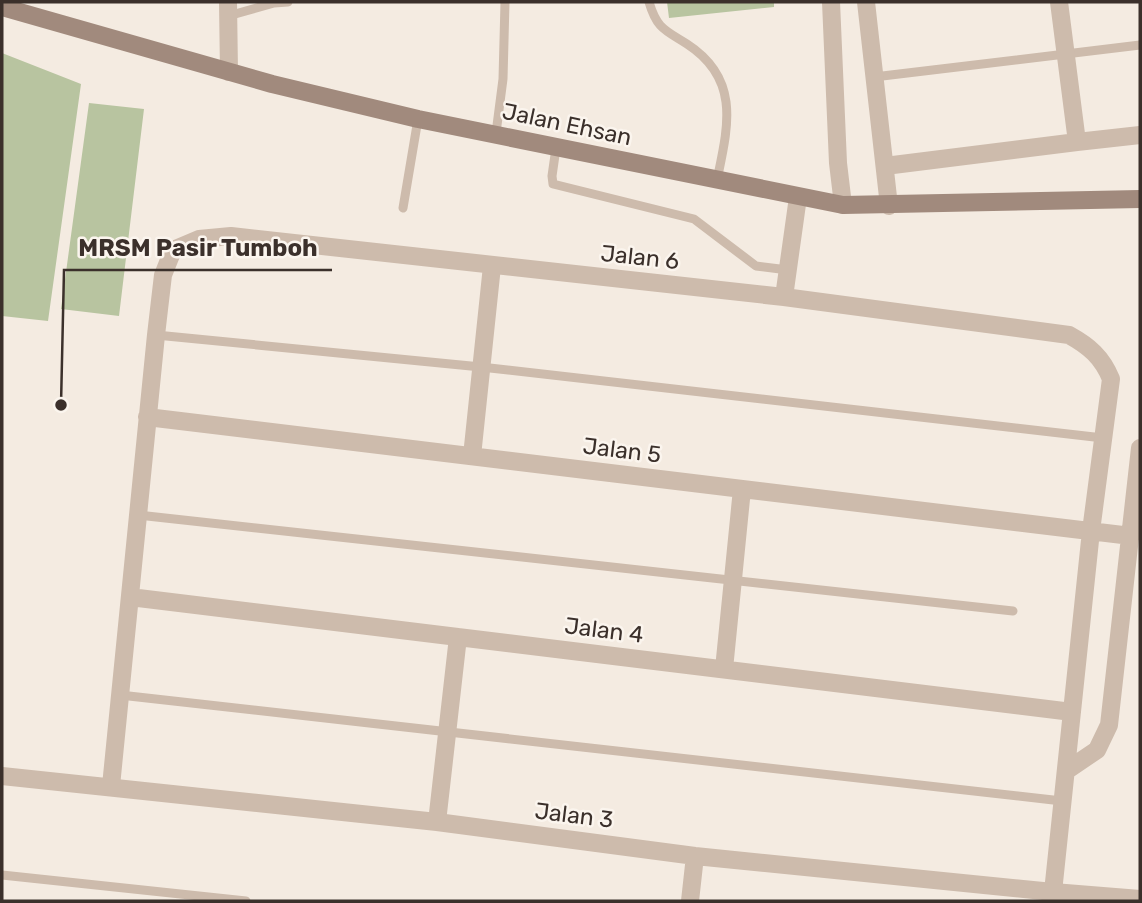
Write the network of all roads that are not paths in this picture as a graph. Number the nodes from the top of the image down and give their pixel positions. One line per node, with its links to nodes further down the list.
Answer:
1 (288, 2): 8 (lane)
2 (505, 2): 14 (lane)
3 (649, 2): 19 (lane)
4 (831, 2): 22 (street)
5 (866, 2): 12 (street)
6 (1059, 2): 10 (street)
7 (2, 7): 11 (main road, Jalan Ehsan)
8 (228, 9): 11 (street)
9 (1140, 45): 10 (lane)
10 (1066, 55): 12 (lane); 16 (street)
11 (229, 72): 13 (main road, Jalan Ehsan)
12 (874, 77): 18 (street)
13 (418, 119): 14 (main road, Jalan Ehsan); 24 (lane)
14 (496, 133): 17 (main road, Jalan Ehsan)
15 (1140, 135): 16 (street)
16 (1077, 142): 18 (street)
17 (556, 148): 19 (main road, Jalan Ehsan); 26 (lane)
18 (885, 166): 23 (street)
19 (717, 180): 20 (main road, Jalan Ehsan)
20 (797, 197): 22 (main road, Jalan Ehsan); 26 (street)
21 (1138, 200): 23 (main road, Jalan Ehsan)
22 (843, 205): 23 (main road, Jalan Ehsan)
23 (889, 206)
24 (403, 208)
25 (492, 266): 27 (street, Jalan 6); 28 (street, Jalan 6); 29 (street)
26 (788, 270): 27 (street)
27 (784, 297): 31 (street, Jalan 6)
28 (156, 335): 29 (lane); 30 (street)
29 (481, 367): 31 (lane); 33 (street)
30 (147, 417): 33 (street, Jalan 5); 35 (street)
31 (1103, 438): 36 (street, Jalan 6)
32 (1140, 448): 37 (street)
33 (472, 456): 34 (street, Jalan 5)
34 (742, 489): 36 (street, Jalan 5); 38 (street)
35 (138, 515): 38 (lane); 39 (street)
36 (1091, 531): 37 (street, Jalan 5); 44 (street, Jalan 6)
37 (1131, 536): 46 (street)
38 (733, 581): 40 (lane); 42 (street)
39 (131, 597): 41 (street, Jalan 4); 43 (street)
40 (1013, 611)
41 (458, 637): 42 (street, Jalan 4); 45 (street)
42 (724, 669): 44 (street, Jalan 4)
43 (120, 695): 45 (lane); 48 (street)
44 (1072, 712): 46 (street, Jalan 6)
45 (447, 730): 49 (lane); 50 (street)
46 (1066, 771): 49 (street, Jalan 6)
47 (2, 776): 48 (street, Jalan 3)
48 (111, 786): 50 (street, Jalan 3)
49 (1062, 801): 53 (street, Jalan 6)
50 (437, 822): 51 (street, Jalan 3)
51 (695, 856): 53 (street, Jalan 3); 56 (street)
52 (2, 875): 55 (lane)
53 (1054, 892): 54 (street, Jalan 3)
54 (1140, 899)
55 (246, 901)
56 (690, 901)

